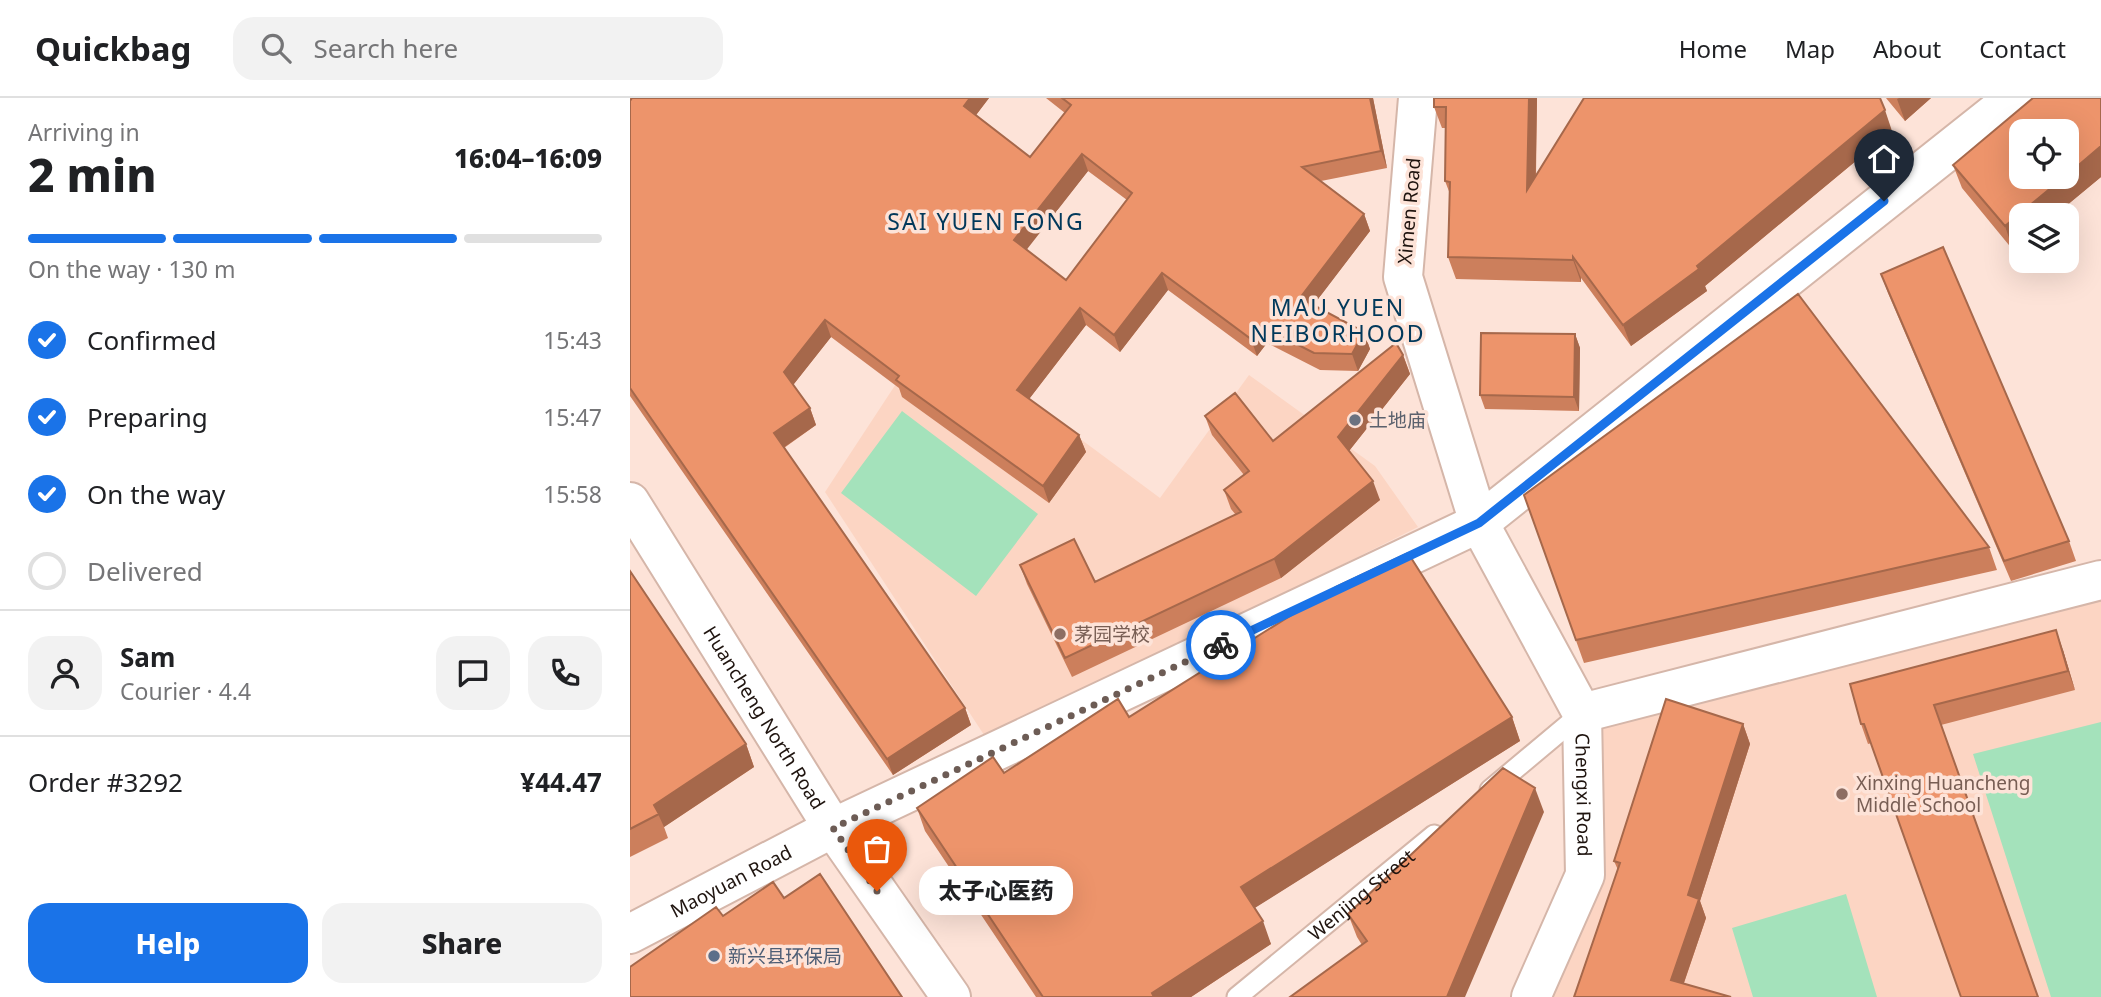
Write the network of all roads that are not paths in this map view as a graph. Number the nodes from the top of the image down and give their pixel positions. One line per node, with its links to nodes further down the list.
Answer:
1 (1418, 98): 4 (street, Ximen Road)
2 (2014, 98): 4 (street, Maoyuan Road)
3 (630, 502): 9 (street, Huancheng North Road)
4 (1479, 523): 6 (street, Chengxi Road); 9 (street, Maoyuan Road)
5 (2101, 580): 6 (street)
6 (1582, 713): 7 (lane); 13 (street, Chengxi Road)
7 (1474, 802)
8 (1453, 820): 12 (lane, Wenjing Street)
9 (833, 828): 10 (street, Maoyuan Road); 11 (street, Huancheng North Road)
10 (630, 934)
11 (951, 997)
12 (1237, 997)
13 (1531, 997)

